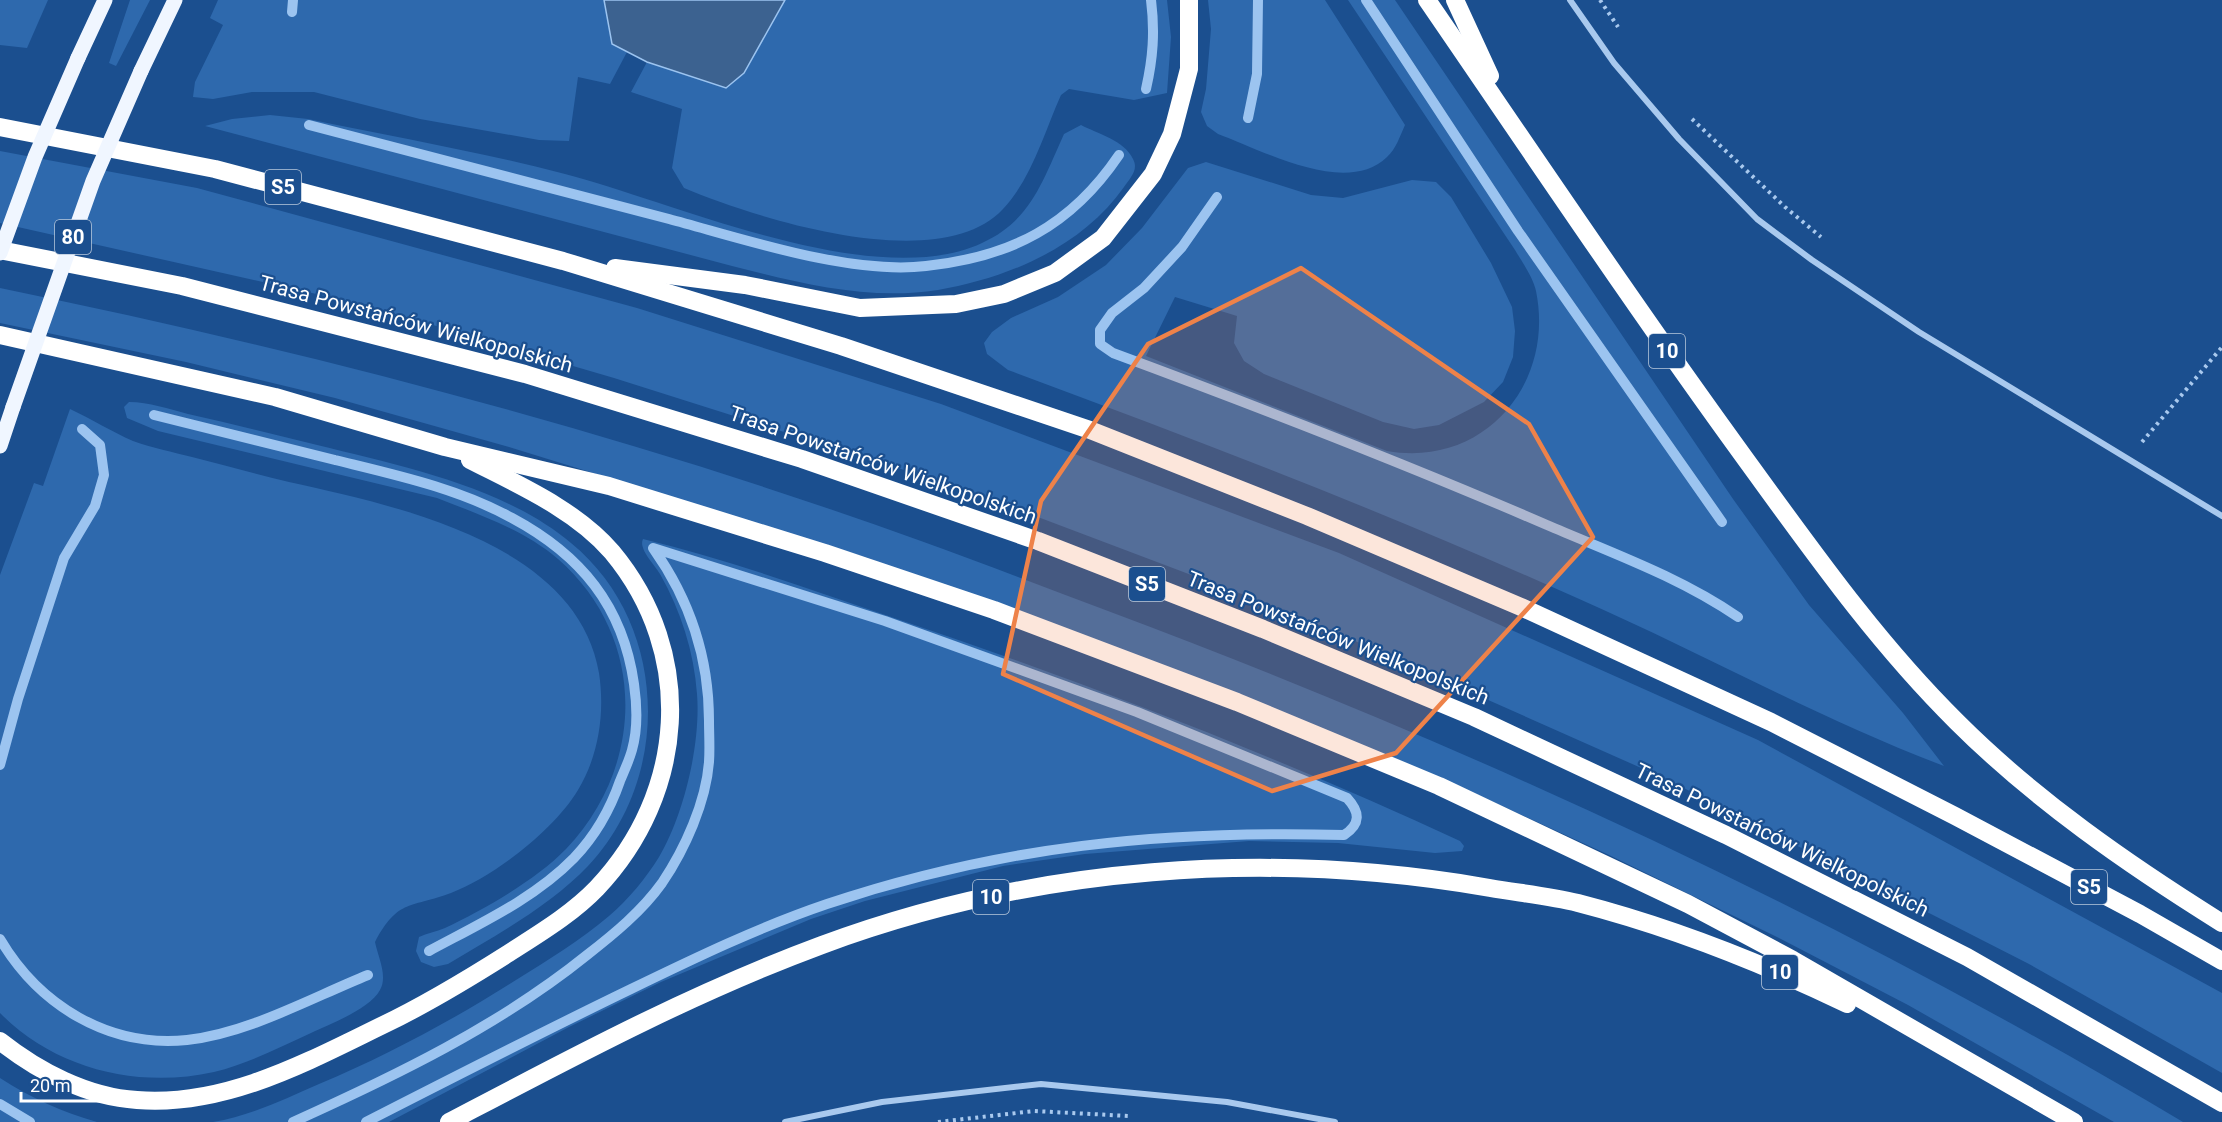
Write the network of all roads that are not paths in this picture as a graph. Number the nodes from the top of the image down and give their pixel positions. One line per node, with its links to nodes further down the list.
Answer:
1 (105, 0): 9 (main road, bridge)
2 (175, 0): 12 (main road, 80, bridge)
3 (1189, 0): 10 (highway)
4 (1427, 0): 7 (highway, 10)
5 (1455, 0): 7 (highway)
6 (1570, 0): 14 (street)
7 (1510, 121): 15 (highway, 10)
8 (0, 127): 10 (highway, S5)
9 (0, 252): 19 (highway, Trasa Powstańców Wielkopolskich / S5)
10 (563, 261): 16 (highway, S5)
11 (0, 335): 13 (highway)
12 (0, 446)
13 (445, 447): 17 (highway); 18 (highway)
14 (2222, 516)
15 (2222, 923)
16 (2222, 962)
17 (0, 1041)
18 (1975, 1066): 20 (highway, 10); 23 (highway, 10)
19 (2222, 1103)
20 (449, 1122)
21 (784, 1122): 22 (street)
22 (1335, 1122)
23 (2074, 1122)

